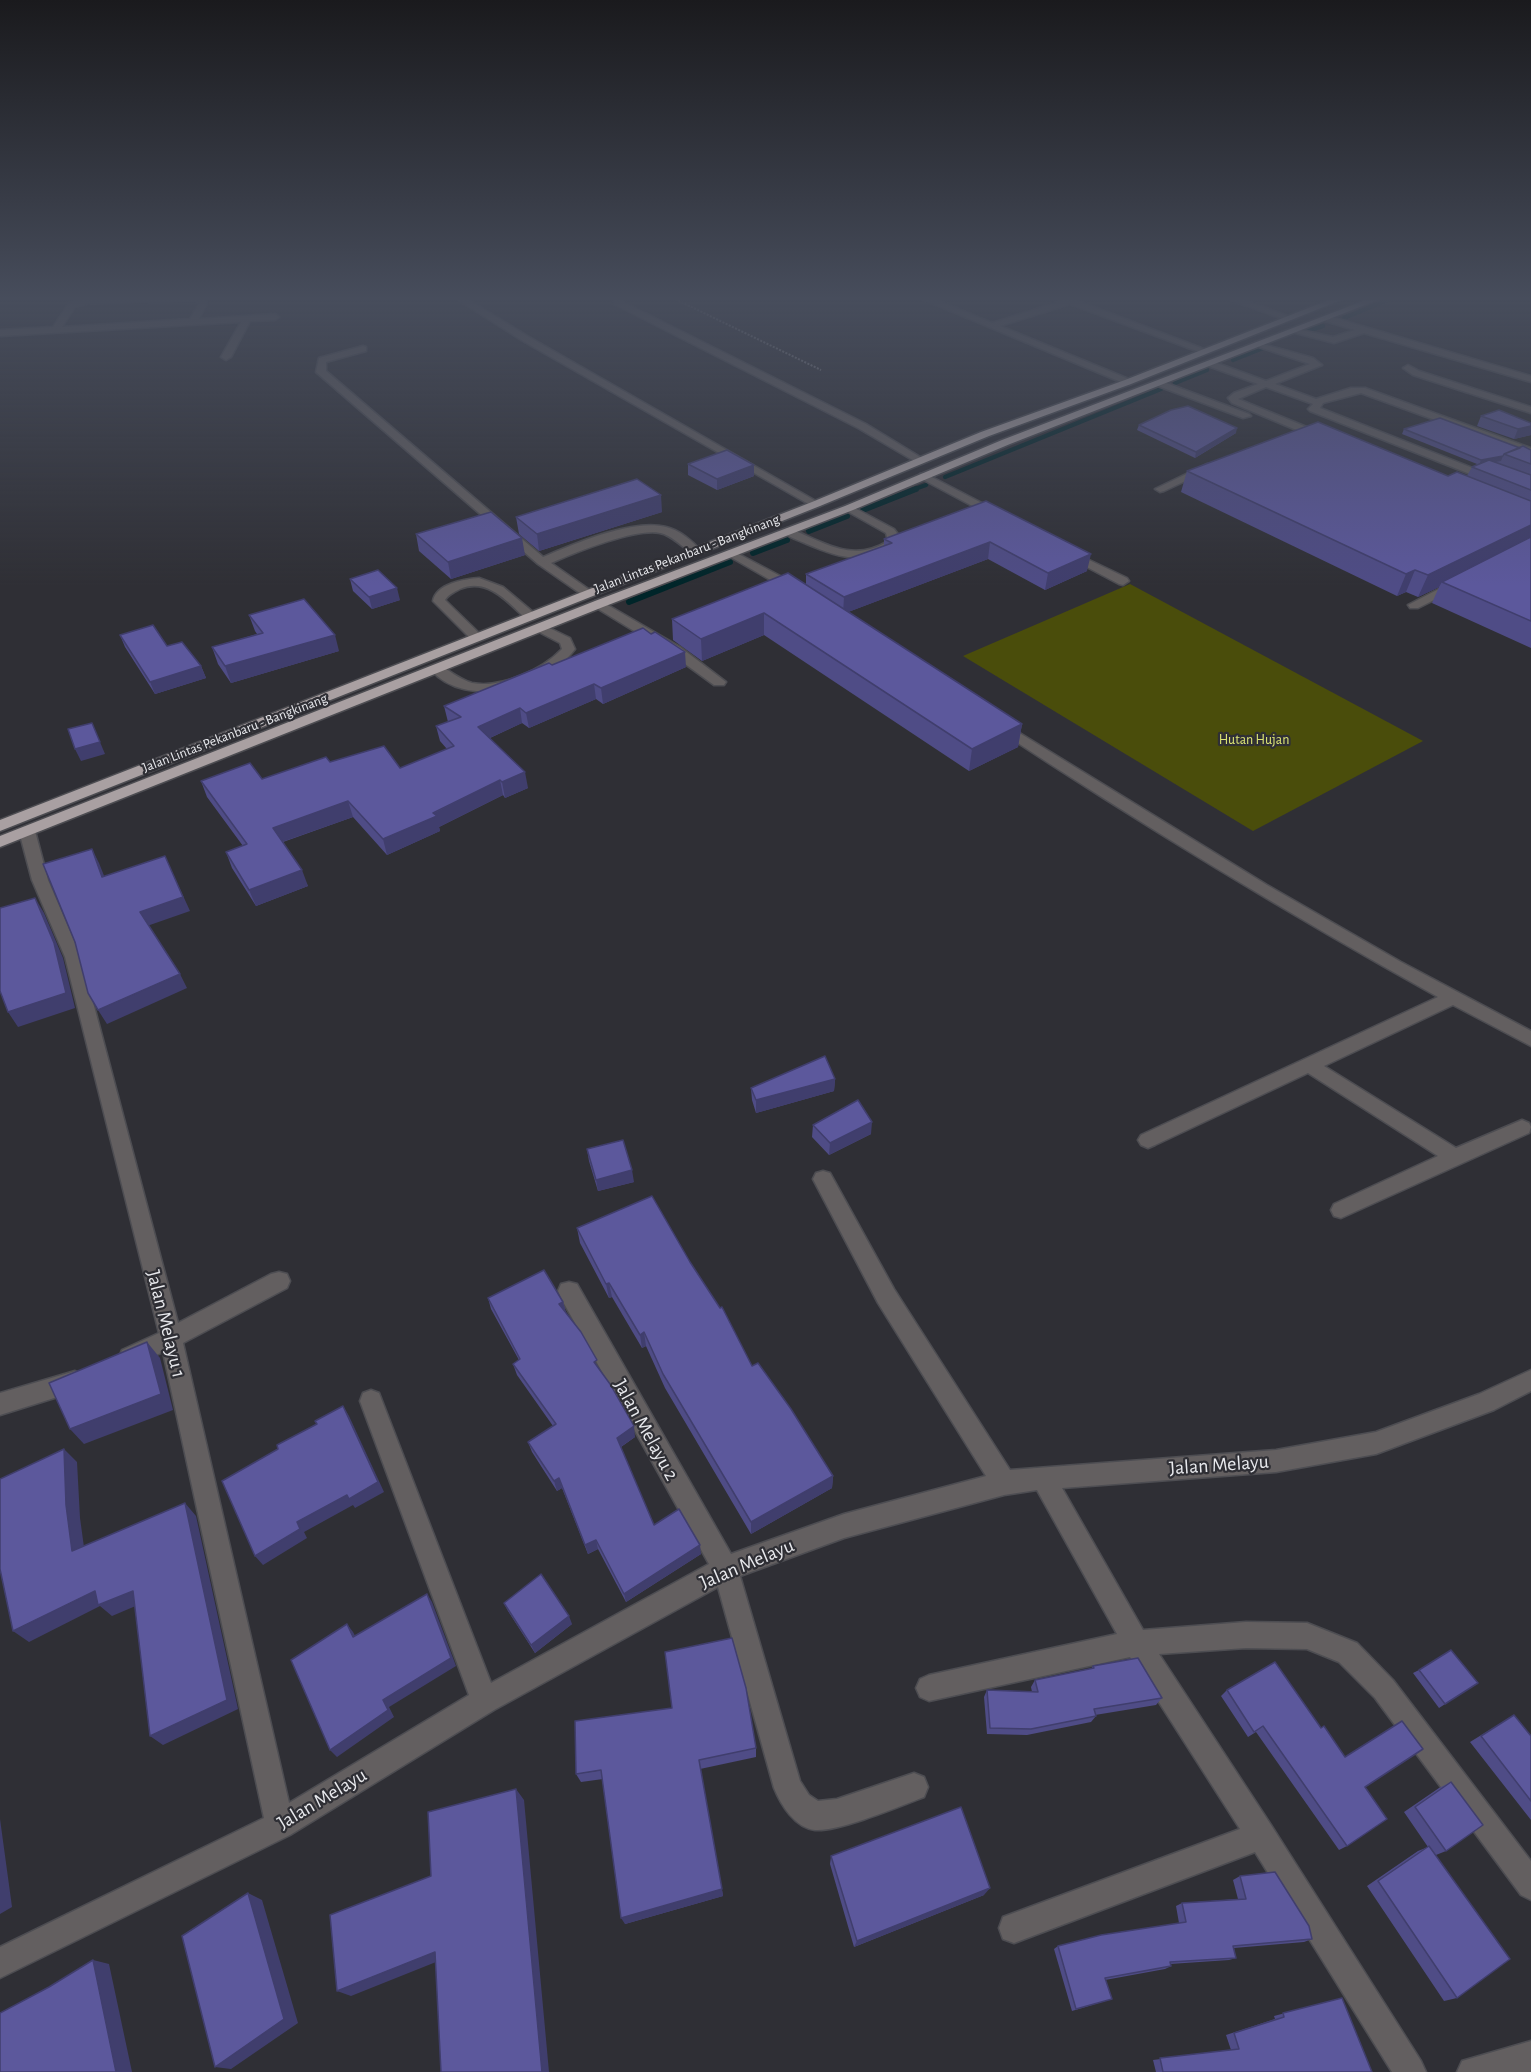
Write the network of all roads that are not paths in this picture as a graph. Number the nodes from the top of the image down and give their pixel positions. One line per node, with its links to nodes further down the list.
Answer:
1 (345, 393): 31 (street)
2 (620, 393): 24 (street)
3 (798, 393): 19 (street)
4 (1099, 393): 16 (highway, Jalan Lintas Pekanbaru - Bangkinang)
5 (1138, 393): 17 (highway, Jalan Lintas Pekanbaru - Bangkinang)
6 (1184, 393): 12 (street)
7 (1246, 393): 12 (street)
8 (1291, 393): 13 (street)
9 (1346, 393): 13 (street)
10 (1369, 393): 18 (street)
11 (1477, 393): 15 (street)
12 (1200, 399): 14 (street)
13 (1316, 402): 23 (street)
14 (1182, 407)
15 (1531, 410)
16 (985, 434): 17 (highway); 19 (highway, Jalan Lintas Pekanbaru - Bangkinang)
17 (1006, 442): 21 (highway, Jalan Lintas Pekanbaru - Bangkinang)
18 (1531, 452)
19 (920, 460): 24 (highway, Jalan Lintas Pekanbaru - Bangkinang)
20 (1223, 460): 22 (street)
21 (924, 476): 25 (highway, Jalan Lintas Pekanbaru - Bangkinang); 26 (street)
22 (1160, 489)
23 (1531, 495)
24 (816, 504): 29 (highway, Jalan Lintas Pekanbaru - Bangkinang)
25 (849, 508): 27 (highway, Jalan Lintas Pekanbaru - Bangkinang); 27 (street)
26 (1007, 520)
27 (787, 531): 30 (highway, Jalan Lintas Pekanbaru - Bangkinang)
28 (1060, 548): 33 (street)
29 (696, 551): 31 (street); 34 (highway, Jalan Lintas Pekanbaru - Bangkinang)
30 (731, 553): 35 (street); 36 (highway, Jalan Lintas Pekanbaru - Bangkinang)
31 (542, 562): 34 (street)
32 (1474, 575): 37 (street)
33 (1123, 581)
34 (588, 593): 38 (highway, Jalan Lintas Pekanbaru - Bangkinang)
35 (804, 594)
36 (600, 604): 39 (highway, Jalan Lintas Pekanbaru - Bangkinang); 42 (street)
37 (1414, 605)
38 (531, 616): 40 (highway, Jalan Lintas Pekanbaru - Bangkinang); 40 (street)
39 (541, 628): 41 (highway, Jalan Lintas Pekanbaru - Bangkinang); 41 (street)
40 (477, 637): 44 (highway, Jalan Lintas Pekanbaru - Bangkinang)
41 (438, 670): 45 (highway, Jalan Lintas Pekanbaru - Bangkinang)
42 (719, 682)
43 (987, 717): 47 (street)
44 (0, 826)
45 (27, 831): 46 (highway, Jalan Lintas Pekanbaru - Bangkinang); 57 (street, Jalan Melayu 1)
46 (0, 842)
47 (1452, 998): 48 (street); 49 (street)
48 (1531, 1040)
49 (1309, 1065): 51 (street); 52 (street)
50 (1522, 1128): 52 (street)
51 (1148, 1140)
52 (1455, 1157): 54 (street)
53 (823, 1179): 62 (street)
54 (1341, 1210)
55 (279, 1281): 57 (street)
56 (569, 1291): 63 (street, Jalan Melayu 2)
57 (171, 1338): 60 (street); 68 (street, Jalan Melayu 1)
58 (1531, 1380): 61 (street, Jalan Melayu)
59 (371, 1401): 66 (street)
60 (0, 1404)
61 (1043, 1478): 62 (street, Jalan Melayu); 64 (street)
62 (1004, 1484): 63 (street, Jalan Melayu)
63 (725, 1569): 66 (street, Jalan Melayu); 67 (street, Jalan Melayu 2)
64 (1136, 1643): 65 (street); 69 (street); 70 (street)
65 (929, 1688)
66 (485, 1701): 68 (street, Jalan Melayu)
67 (914, 1787)
68 (280, 1826): 72 (street, Jalan Melayu)
69 (1261, 1835): 71 (street); 74 (street)
70 (1531, 1885)
71 (1014, 1928)
72 (0, 1964)
73 (1531, 2057): 75 (street)
74 (1410, 2072)
75 (1473, 2072)

